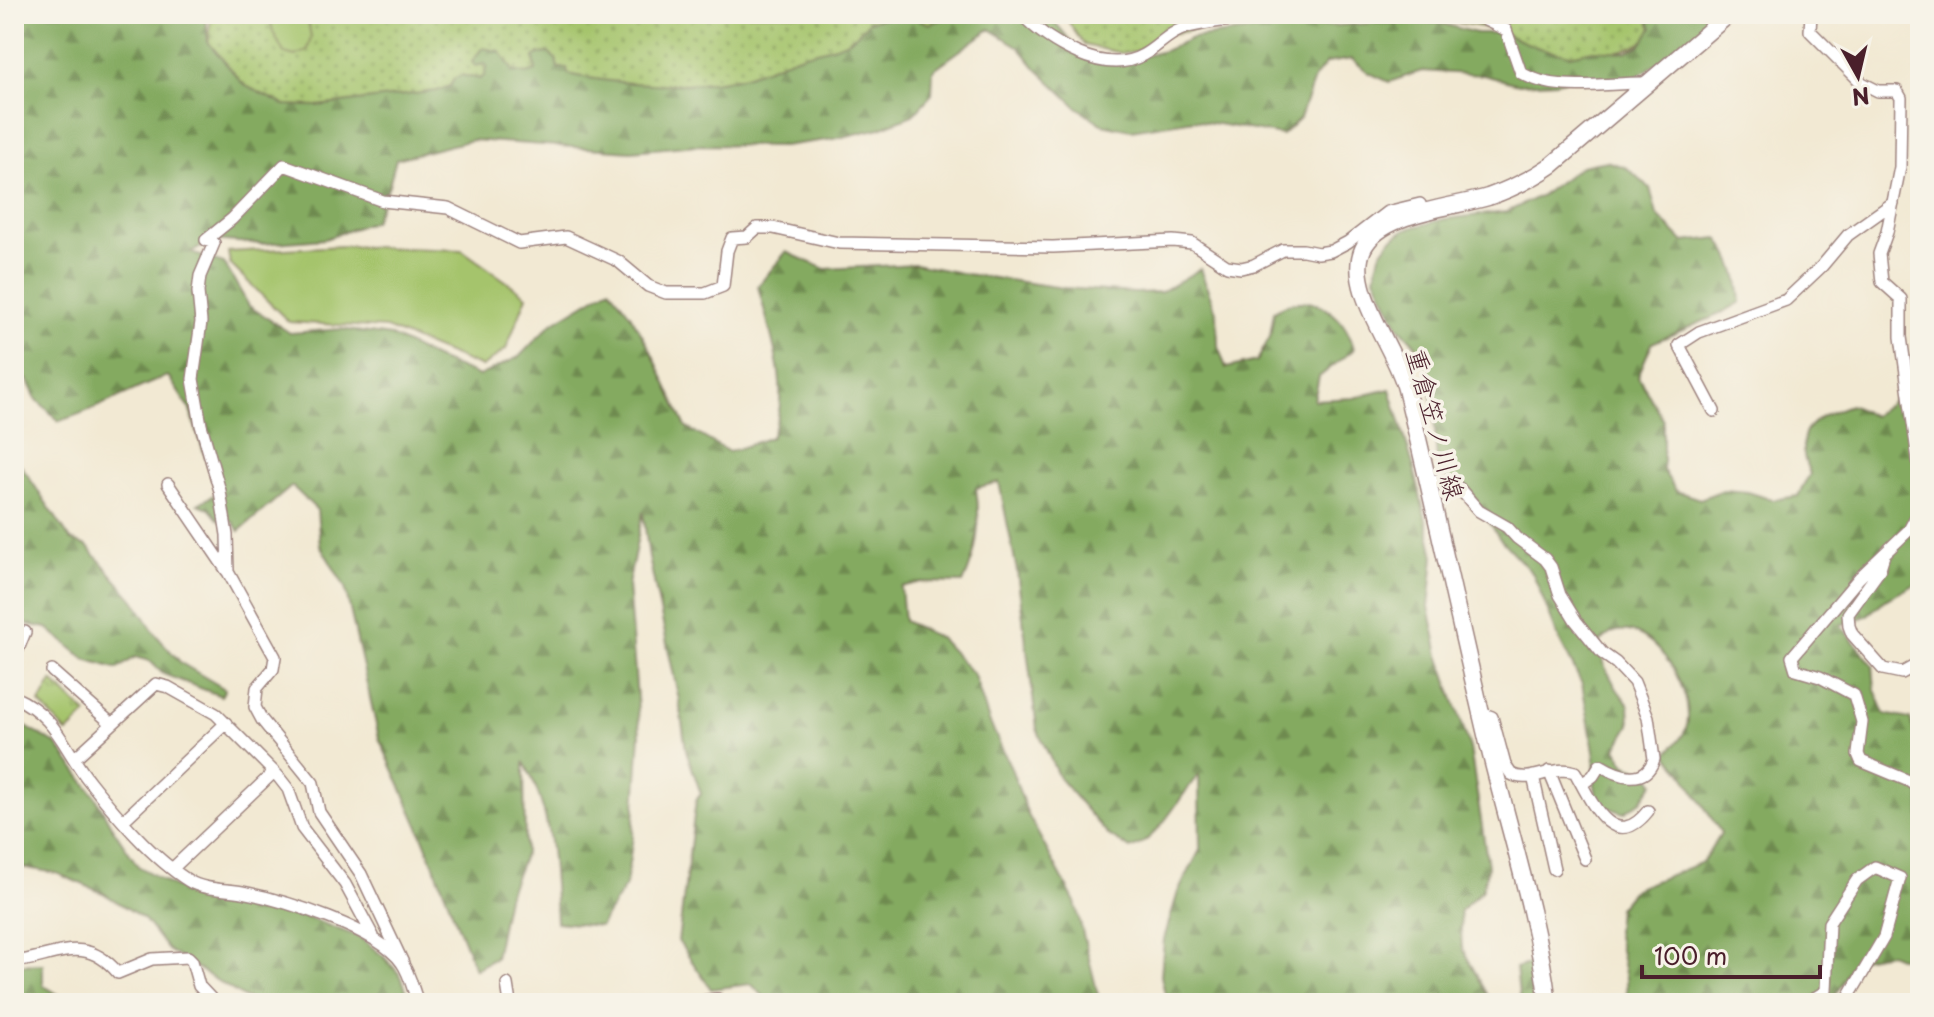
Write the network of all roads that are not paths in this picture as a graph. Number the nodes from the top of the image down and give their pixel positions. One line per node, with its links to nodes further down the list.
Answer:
1 (1021, 14): 2 (street)
2 (1284, 14)
3 (1452, 14): 6 (street)
4 (1729, 14): 6 (main road, 重倉笠ノ川線)
5 (1811, 14): 7 (street)
6 (1649, 83): 8 (main road, 重倉笠ノ川線)
7 (1893, 203): 9 (street); 10 (street)
8 (1423, 213): 11 (main road, 重倉笠ノ川線); 15 (street)
9 (1714, 411)
10 (1920, 474)
11 (1427, 480): 21 (main road, 重倉笠ノ川線); 28 (street)
12 (168, 484): 15 (street)
13 (1920, 509): 14 (street)
14 (1884, 555): 18 (street); 29 (street)
15 (228, 572): 37 (street)
16 (25, 632): 17 (street)
17 (14, 659)
18 (1920, 663)
19 (52, 671): 23 (street)
20 (14, 697): 24 (street)
21 (1481, 713): 27 (street); 44 (main road, 重倉笠ノ川線)
22 (226, 723): 23 (street); 26 (street); 31 (street)
23 (112, 724): 24 (street)
24 (75, 758): 31 (street)
25 (1549, 771): 27 (street); 28 (street); 32 (street)
26 (274, 772): 33 (street); 35 (street)
27 (1533, 776): 34 (street)
28 (1582, 784): 30 (street)
29 (1920, 789)
30 (1648, 811)
31 (124, 820): 33 (street)
32 (1585, 859)
33 (172, 869): 35 (street)
34 (1554, 869)
35 (373, 936): 37 (street)
36 (14, 962): 39 (street)
37 (403, 963): 40 (street)
38 (507, 984): 41 (street)
39 (215, 1003)
40 (418, 1003)
41 (510, 1003)
42 (689, 1003): 43 (street)
43 (726, 1003)
44 (1548, 1003)
45 (1807, 1003): 46 (street)
46 (1845, 1003)

